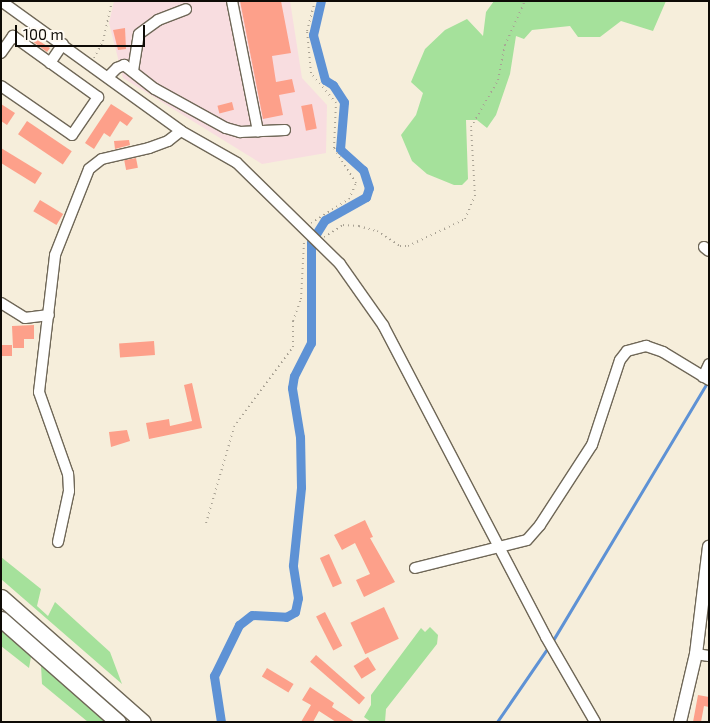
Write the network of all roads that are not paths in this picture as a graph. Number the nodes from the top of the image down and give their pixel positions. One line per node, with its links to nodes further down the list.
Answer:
1 (1, 1): 4 (street)
2 (232, 1): 12 (street)
3 (186, 9): 7 (street)
4 (63, 44): 6 (street); 8 (street)
5 (1, 53): 6 (street)
6 (50, 63): 9 (street)
7 (133, 71): 8 (street); 12 (street)
8 (108, 77): 10 (street)
9 (1, 86)
10 (181, 130): 14 (street); 19 (street)
11 (285, 130): 12 (street)
12 (258, 131)
13 (1, 303): 14 (street)
14 (49, 315): 17 (street)
15 (709, 364): 16 (street)
16 (706, 379): 19 (street)
17 (58, 542)
18 (709, 547): 22 (main road)
19 (500, 548): 20 (street); 27 (street)
20 (415, 568)
21 (1, 597): 26 (highway)
22 (705, 616): 24 (main road)
23 (1, 619): 25 (highway)
24 (702, 655): 28 (main road)
25 (118, 722)
26 (143, 722)
27 (595, 722)
28 (680, 722)

